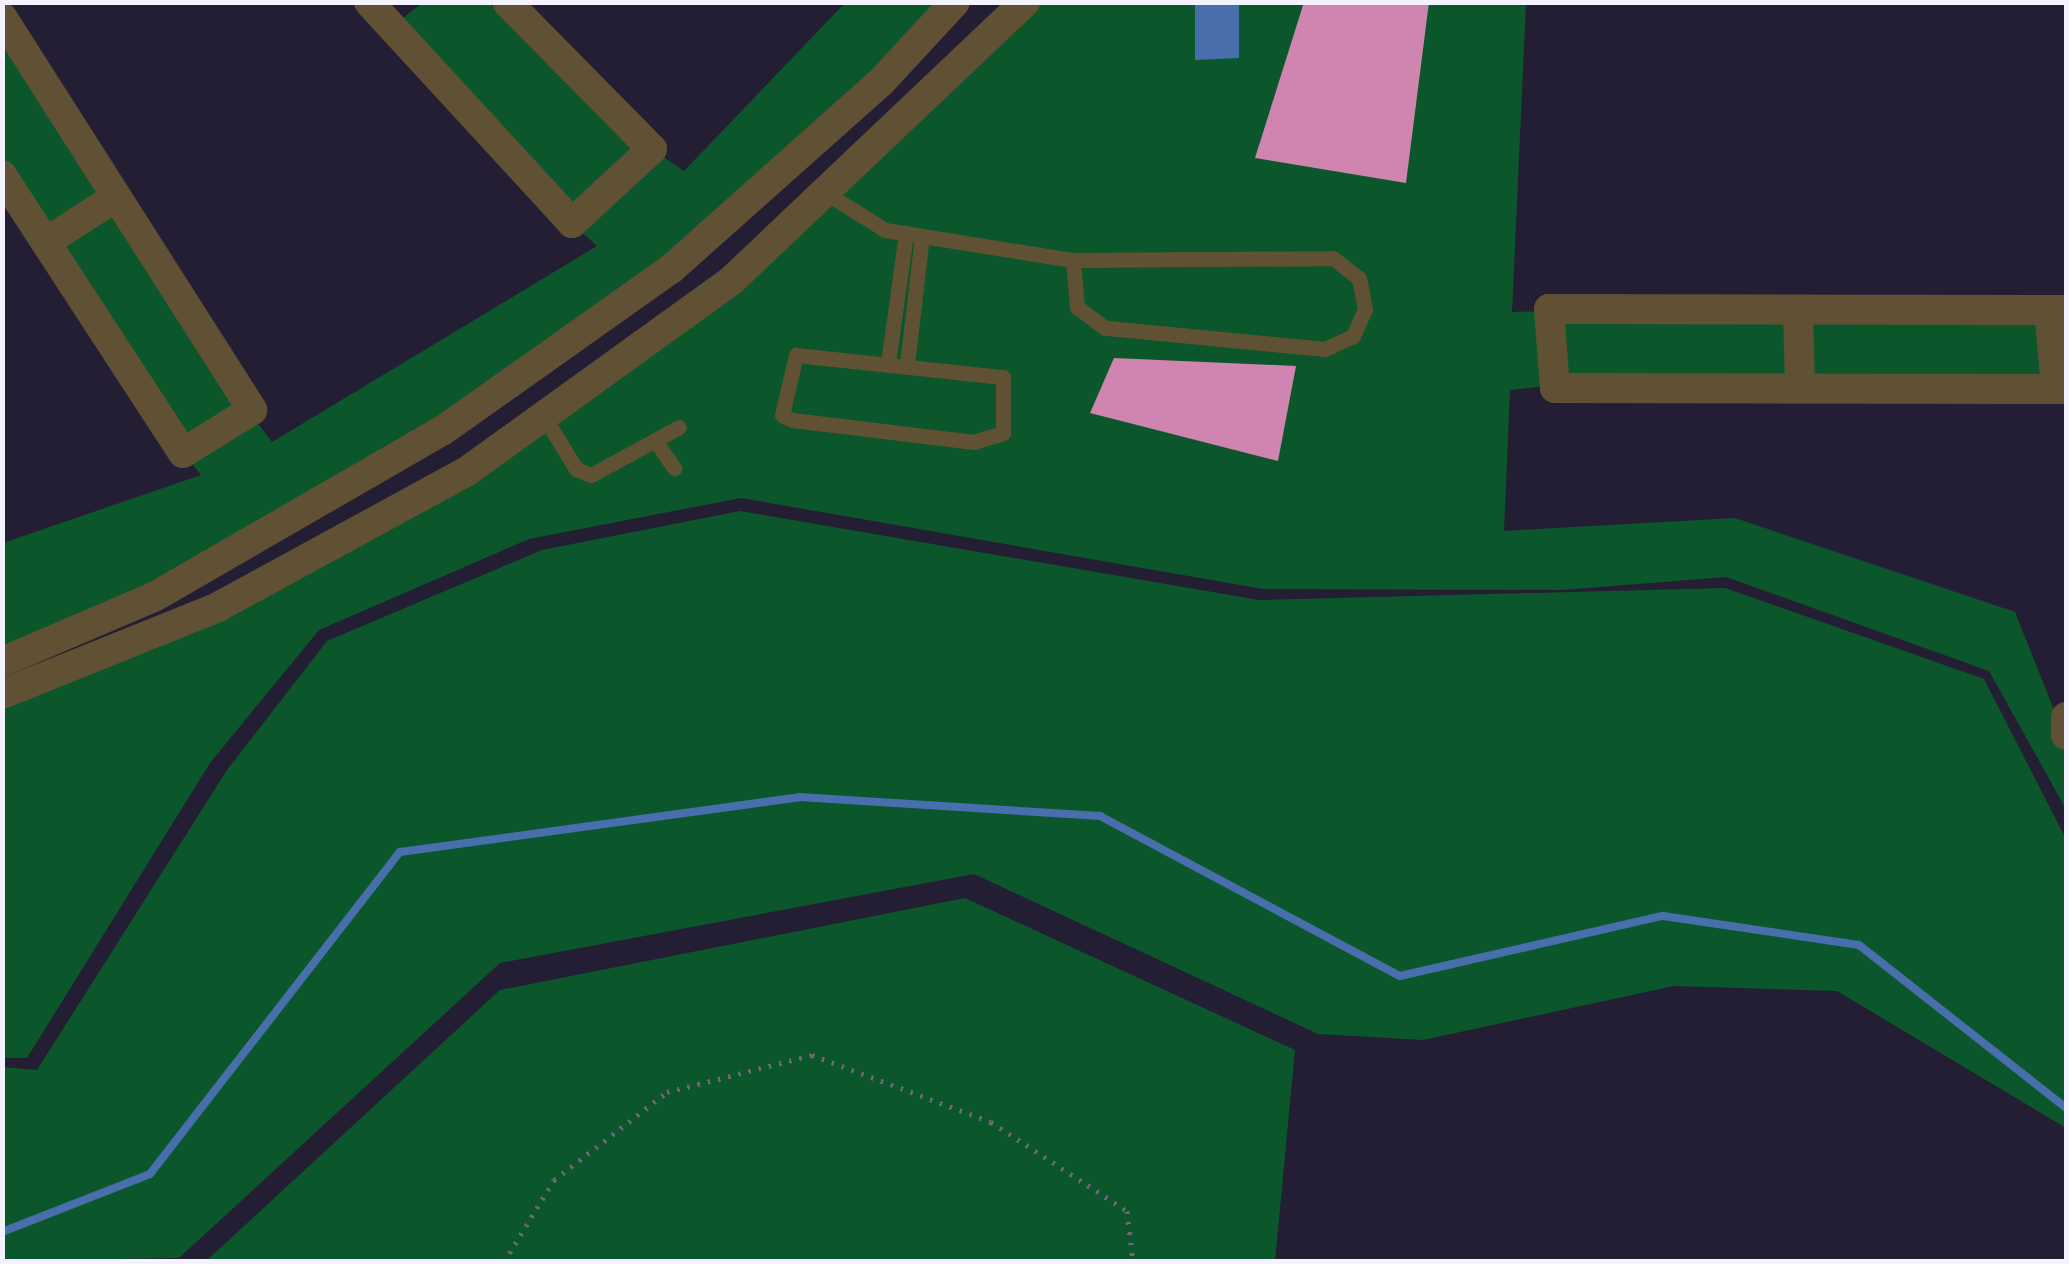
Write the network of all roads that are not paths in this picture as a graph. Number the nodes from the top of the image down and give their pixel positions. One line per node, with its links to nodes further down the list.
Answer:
1 (507, 2): 4 (street)
2 (955, 2): 22 (street)
3 (1025, 2): 7 (street)
4 (386, 8)
5 (2, 16): 8 (street)
6 (2, 176): 10 (street)
7 (829, 195): 9 (lane); 18 (street)
8 (116, 197): 10 (street); 10 (street)
9 (914, 234): 11 (lane); 14 (lane); 15 (lane)
10 (46, 242)
11 (1073, 260): 11 (lane)
12 (1798, 310): 13 (street); 16 (street); 16 (street)
13 (2058, 310): 17 (street)
14 (888, 363): 15 (lane); 15 (lane)
15 (907, 365)
16 (1800, 386): 17 (street)
17 (2061, 389)
18 (545, 418): 20 (lane); 23 (street)
19 (679, 428): 20 (lane)
20 (656, 442): 21 (lane)
21 (674, 468)
22 (154, 598): 23 (street); 24 (street)
23 (168, 628): 25 (street)
24 (2, 662)
25 (2, 694)
26 (2066, 717): 27 (street)
27 (2066, 735)

